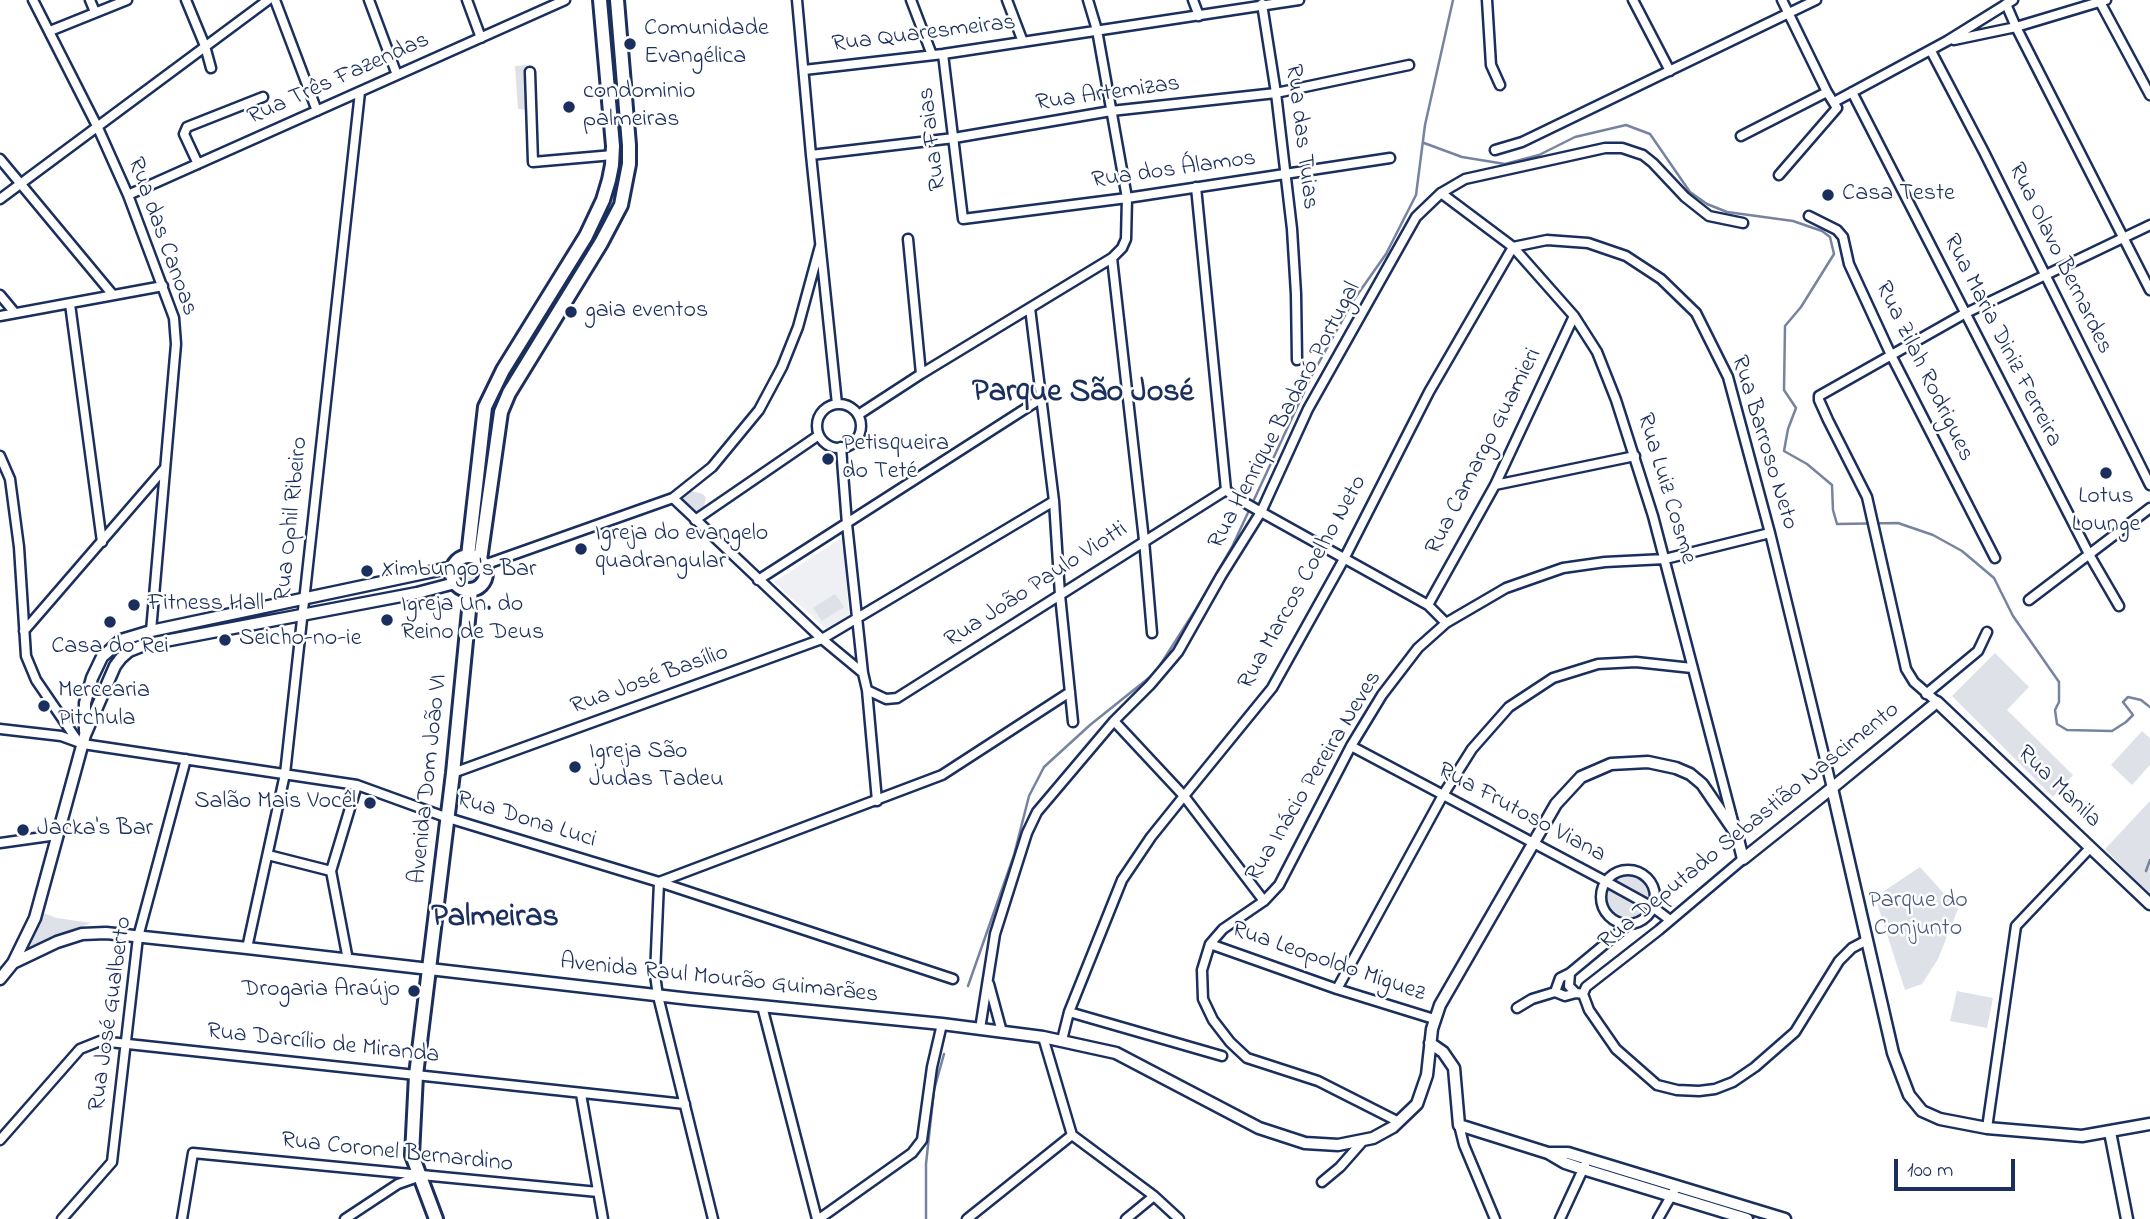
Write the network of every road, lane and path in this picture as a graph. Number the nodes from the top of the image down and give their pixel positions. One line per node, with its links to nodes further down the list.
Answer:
1 (33, 0): 31 (street, Rua das Canoas)
2 (90, 0): 26 (street)
3 (127, 0): 26 (street)
4 (186, 0): 35 (street)
5 (268, 0): 35 (street)
6 (275, 0): 53 (street)
7 (369, 0): 44 (street)
8 (467, 0): 32 (street)
9 (565, 0): 32 (street, Rua Três Fazendas)
10 (600, 0): 59 (main road)
11 (617, 0): 58 (main road)
12 (797, 0): 41 (street)
13 (911, 0): 38 (street)
14 (1007, 0): 34 (street)
15 (1088, 0): 30 (street)
16 (1193, 0): 28 (street)
17 (1299, 0): 22 (street, Rua Quaresmeiras)
18 (1488, 0): 45 (street)
19 (1633, 0): 42 (street)
20 (1782, 0): 27 (street)
21 (1816, 0): 27 (street)
22 (1285, 1): 25 (street, Rua Quaresmeiras)
23 (2103, 1): 29 (street); 50 (street)
24 (2010, 2): 29 (street); 33 (street)
25 (1262, 4): 28 (street, Rua Quaresmeiras); 49 (street, Rua das Tuias)
26 (95, 12): 31 (street)
27 (1789, 13): 42 (street); 47 (street)
28 (1199, 16): 30 (street, Rua Quaresmeiras)
29 (2016, 27): 33 (street); 77 (street)
30 (1097, 30): 34 (street, Rua Quaresmeiras); 54 (street)
31 (50, 31): 55 (street, Rua das Canoas)
32 (481, 37): 44 (street, Rua Três Fazendas)
33 (1947, 41): 36 (street)
34 (1023, 42): 37 (street, Rua Quaresmeiras)
35 (205, 46): 40 (street); 55 (street)
36 (1931, 51): 48 (street); 82 (street, Rua Olavo Bernardes)
37 (943, 54): 38 (street, Rua Quaresmeiras); 57 (street, Rua Faias)
38 (932, 55): 41 (street, Rua Quaresmeiras)
39 (1409, 65): 49 (street, Rua Artemizas)
40 (211, 68)
41 (804, 70): 61 (street)
42 (1670, 71): 60 (street)
43 (530, 72): 59 (street)
44 (397, 75): 46 (street, Rua Três Fazendas)
45 (1500, 85)
46 (360, 92): 53 (street, Rua Três Fazendas); 126 (street, Rua Ophil Ribeiro)
47 (1827, 92): 52 (street); 56 (street)
48 (1852, 92): 52 (street); 90 (street, Rua Maria Diniz Ferreira)
49 (1276, 93): 54 (street, Rua Artemizas); 65 (street, Rua das Tuias)
50 (2150, 95)
51 (263, 97): 64 (street)
52 (1836, 105): 66 (street)
53 (317, 111): 64 (street, Rua Três Fazendas)
54 (1111, 111): 57 (street, Rua Artemizas); 71 (street)
55 (98, 128): 67 (street); 70 (street, Rua das Canoas)
56 (1741, 136)
57 (954, 138): 61 (street, Rua Artemizas); 74 (street, Rua Faias)
58 (629, 145): 59 (main road); 120 (main road)
59 (613, 150): 120 (main road)
60 (1495, 150)
61 (811, 155): 79 (street)
62 (1390, 158): 65 (street, Rua dos Álamos)
63 (0, 159): 67 (street)
64 (198, 164): 70 (street, Rua Três Fazendas)
65 (1285, 174): 68 (street, Rua dos Álamos); 94 (street, Rua das Tuias)
66 (1779, 175)
67 (21, 185): 72 (street); 86 (street)
68 (1196, 187): 71 (street, Rua dos Álamos); 106 (street)
69 (1441, 193): 75 (street, Rua Henrique Badaró Portugal); 80 (street, Rua Luiz Cosme); 110 (street, Rua Henrique Badaró Portugal)
70 (128, 195): 83 (street, Rua das Canoas)
71 (1128, 198): 74 (street, Rua dos Álamos); 81 (street)
72 (0, 199)
73 (1809, 216): 93 (street, Rua Zilah Rodrigues)
74 (963, 219)
75 (1743, 223)
76 (2150, 225): 77 (street)
77 (2124, 238): 82 (street); 84 (street)
78 (908, 239): 95 (street)
79 (820, 246): 97 (street); 107 (street)
80 (1513, 247): 92 (street, Rua Luiz Cosme); 113 (street, Rua Barroso Neto); 118 (street, Rua Marcos Coelho Neto)
81 (1112, 258): 88 (street); 114 (street)
82 (2046, 276): 90 (street); 105 (street, Rua Olavo Bernardes)
83 (163, 286): 86 (street); 103 (street, Rua das Canoas)
84 (2150, 290)
85 (0, 295): 89 (street)
86 (114, 295): 87 (street)
87 (70, 304): 89 (street); 115 (street)
88 (1030, 308): 95 (street); 96 (street)
89 (15, 313): 91 (street)
90 (1965, 314): 93 (street); 116 (street, Rua Maria Diniz Ferreira)
91 (0, 316)
92 (1574, 316): 102 (street, Rua Luiz Cosme); 104 (street, Rua Camargo Guamieri)
93 (1891, 355): 117 (street, Rua Zilah Rodrigues); 142 (street)
94 (1297, 360)
95 (921, 374): 98 (street)
96 (1042, 398): 108 (street); 112 (street)
97 (837, 404): 98 (street); 99 (street)
98 (858, 415): 100 (street)
99 (819, 435): 100 (street); 111 (street)
100 (841, 447): 112 (street)
101 (0, 456): 133 (street)
102 (1635, 456): 104 (street); 119 (street, Rua Luiz Cosme)
103 (165, 468): 115 (street); 134 (street, Rua das Canoas)
104 (1495, 485): 128 (street, Rua Camargo Guamieri)
105 (2150, 485)
106 (1230, 493): 110 (street); 114 (street, Rua João Paulo Viotti)
107 (673, 498): 111 (street); 120 (street)
108 (1054, 501): 125 (street); 131 (street, Rua José Basílio)
109 (2150, 508): 116 (street)
110 (1260, 512): 118 (street); 144 (street, Rua Henrique Badaró Portugal)
111 (695, 520): 122 (street)
112 (847, 524): 122 (street); 131 (street)
113 (1770, 533): 119 (street, Rua Inácio Pereira Neves); 153 (street, Rua Barroso Neto)
114 (1144, 540): 125 (street, Rua João Paulo Viotti); 136 (street)
115 (102, 542): 133 (street)
116 (2090, 556): 127 (street); 129 (street, Rua Maria Diniz Ferreira)
117 (1995, 558)
118 (1344, 559): 128 (street); 155 (street, Rua Marcos Coelho Neto)
119 (1665, 559): 132 (street, Rua Inácio Pereira Neves); 138 (street, Rua Luiz Cosme)
120 (477, 561): 121 (main road); 124 (main road)
121 (453, 567): 123 (main road); 126 (street)
122 (758, 580): 137 (street)
123 (455, 583): 124 (main road); 130 (street)
124 (471, 590): 150 (main road, Avenida Dom João VI)
125 (1060, 595): 140 (street, Rua João Paulo Viotti); 141 (street)
126 (303, 599): 130 (street, Rua Ophil Ribeiro); 134 (street)
127 (2029, 600)
128 (1428, 605): 132 (street)
129 (2119, 606)
130 (302, 616): 147 (street); 151 (street, Rua Ophil Ribeiro)
131 (857, 619): 137 (street, Rua José Basílio); 139 (street)
132 (1446, 623): 148 (street, Rua Inácio Pereira Neves)
133 (24, 631): 147 (street)
134 (151, 631): 147 (street)
135 (1987, 632): 142 (street)
136 (1152, 633)
137 (822, 639): 139 (street); 150 (street, Rua José Basílio)
138 (1692, 668): 154 (street); 159 (street, Rua Luiz Cosme)
139 (863, 673): 140 (street)
140 (867, 690): 156 (street)
141 (1070, 692): 145 (street); 156 (street)
142 (1926, 694): 143 (street)
143 (1937, 702): 153 (street, Rua Deputado Sebastião Nascimento); 162 (street, Rua Manila)
144 (1114, 721): 155 (street); 183 (street, Rua Henrique Badaró Portugal)
145 (1073, 722)
146 (0, 729): 147 (street, Rua Dona Luci)
147 (82, 740): 149 (street, Rua Dona Luci); 158 (street)
148 (1351, 746): 154 (street, Rua Frutoso Viana); 168 (street, Rua Inácio Pereira Neves)
149 (186, 759): 151 (street, Rua Dona Luci); 173 (street, Rua José Gualberto)
150 (453, 773): 157 (main road, Avenida Dom João VI)
151 (285, 774): 152 (street, Rua Dona Luci); 163 (street, Rua Ophil Ribeiro)
152 (357, 785): 157 (street, Rua Dona Luci); 165 (street)
153 (1832, 788): 164 (street, Rua Deputado Sebastião Nascimento); 174 (street)
154 (1443, 795): 161 (street, Rua Frutoso Viana); 184 (street)
155 (1184, 796): 168 (street); 190 (street, Rua Marcos Coelho Neto)
156 (877, 801): 167 (street)
157 (448, 818): 167 (street, Rua Dona Luci); 179 (main road, Avenida Dom João VI)
158 (57, 835): 160 (street); 178 (street)
159 (1737, 835): 161 (street); 164 (street, Rua Luiz Cosme)
160 (0, 843)
161 (1534, 843): 166 (street, Rua Frutoso Viana); 191 (street)
162 (2090, 848): 169 (street, Rua Manila); 206 (street)
163 (268, 855): 165 (street); 176 (street, Rua Ophil Ribeiro)
164 (1743, 859): 171 (street, Rua Deputado Sebastião Nascimento)
165 (331, 871): 177 (street)
166 (1605, 881): 170 (street, Rua Frutoso Viana); 170 (street); 172 (street)
167 (659, 882): 182 (street, Rua Dona Luci); 187 (street)
168 (1264, 901): 175 (street, Rua Inácio Pereira Neves)
169 (2150, 904)
170 (1654, 908): 171 (street, Rua Frutoso Viana); 172 (street, Rua Deputado Sebastião Nascimento)
171 (1670, 920): 186 (street, Rua Deputado Sebastião Nascimento)
172 (1629, 925): 180 (street, Rua Deputado Sebastião Nascimento)
173 (138, 937): 176 (street, Avenida Raul Mourão Guimarães); 178 (street, Avenida Raul Mourão Guimarães); 197 (street, Rua José Gualberto)
174 (1867, 940): 186 (street); 206 (street)
175 (1210, 944): 184 (street, Rua Leopoldo Miguez); 203 (street)
176 (247, 948): 177 (street, Avenida Raul Mourão Guimarães)
177 (348, 960): 179 (street, Avenida Raul Mourão Guimarães)
178 (13, 963): 181 (street)
179 (429, 968): 187 (street, Avenida Raul Mourão Guimarães); 200 (main road, Avenida Dom João VI)
180 (1570, 973): 185 (street, Rua Deputado Sebastião Nascimento); 186 (street)
181 (0, 979)
182 (953, 979)
183 (988, 981): 193 (street, Rua Henrique Badaró Portugal); 194 (street, Rua Henrique Badaró Portugal)
184 (1337, 989): 191 (street, Rua Leopoldo Miguez)
185 (1555, 992): 186 (street); 189 (street)
186 (1580, 994)
187 (658, 996): 188 (street, Avenida Raul Mourão Guimarães); 202 (street)
188 (762, 1006): 192 (street, Avenida Raul Mourão Guimarães); 224 (street)
189 (1517, 1008)
190 (1069, 1012): 196 (street, Rua Marcos Coelho Neto); 199 (street)
191 (1434, 1019): 198 (street)
192 (942, 1024): 193 (street, Avenida Raul Mourão Guimarães); 224 (street)
193 (980, 1029): 194 (street, Avenida Raul Mourão Guimarães)
194 (1002, 1032): 195 (street, Avenida Raul Mourão Guimarães)
195 (1043, 1037): 196 (street, Avenida Raul Mourão Guimarães); 208 (street)
196 (1062, 1040): 210 (street, Avenida Raul Mourão Guimarães)
197 (125, 1043): 200 (street, Rua Darcílio de Miranda); 209 (street, Rua Darcílio de Miranda); 218 (street, Rua José Gualberto)
198 (1430, 1043): 203 (street); 205 (street)
199 (1222, 1056)
200 (415, 1074): 201 (street, Rua Darcílio de Miranda); 212 (main road, Avenida Dom João VI)
201 (581, 1094): 202 (street, Rua Darcílio de Miranda); 215 (street)
202 (685, 1104): 223 (street)
203 (1399, 1122): 210 (street, Avenida Raul Mourão Guimarães)
204 (2150, 1124): 207 (street)
205 (1459, 1125): 211 (street); 228 (street)
206 (1987, 1128): 207 (street)
207 (2110, 1132): 233 (street)
208 (1072, 1135): 216 (street); 225 (street)
209 (0, 1140)
210 (1362, 1142): 213 (street)
211 (1586, 1164): 214 (street); 217 (street); 229 (street)
212 (419, 1176): 215 (street, Rua Coronel Bernardino); 219 (street, Rua Coronel Bernardino); 220 (street); 221 (main road, Avenida Dom João VI)
213 (1322, 1182)
214 (1677, 1187): 217 (street); 232 (street)
215 (598, 1192): 222 (street)
216 (1154, 1196): 226 (street); 227 (street)
217 (1671, 1197): 230 (street); 231 (street)
218 (62, 1219)
219 (182, 1219)
220 (345, 1219)
221 (436, 1219)
222 (604, 1219)
223 (713, 1219)
224 (818, 1219)
225 (967, 1219)
226 (1126, 1219)
227 (1180, 1219)
228 (1495, 1219)
229 (1560, 1219)
230 (1658, 1219)
231 (1746, 1219)
232 (1785, 1219)
233 (2127, 1219)

